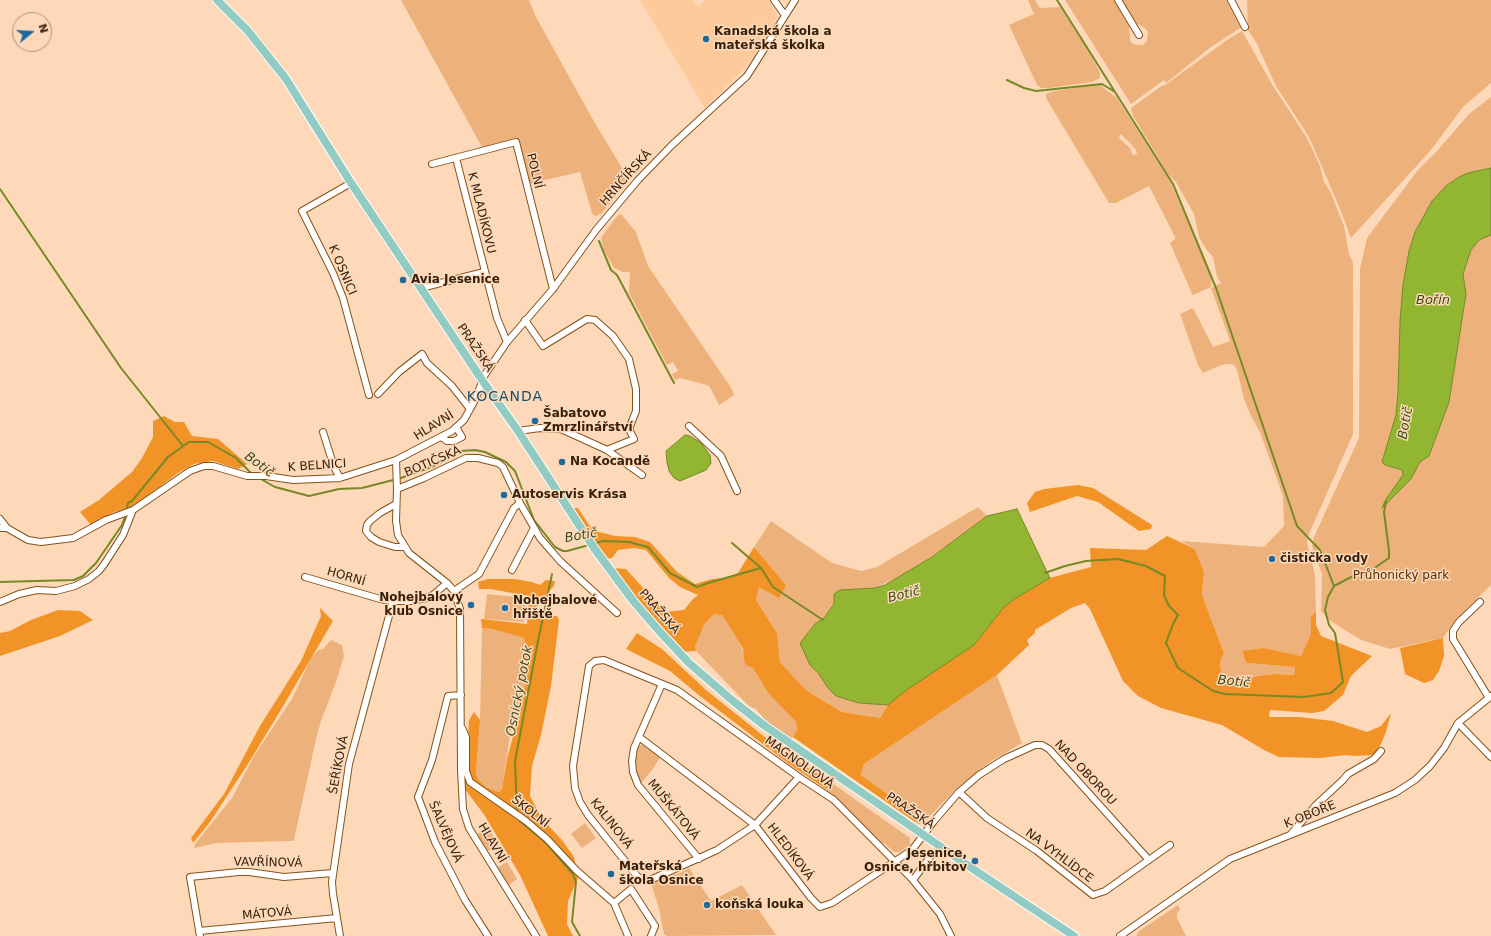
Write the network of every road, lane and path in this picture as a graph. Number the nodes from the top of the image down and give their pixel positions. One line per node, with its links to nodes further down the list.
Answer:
1 (216, 0): 11 (main road, PRAŽSKÁ)
2 (774, 0): 6 (street)
3 (795, 0): 6 (street, HRNČÍŘSKÁ)
4 (1118, 0): 8 (street)
5 (1231, 0): 7 (street)
6 (784, 14): 14 (street, HRNČÍŘSKÁ)
7 (1244, 27)
8 (1138, 35)
9 (456, 158): 10 (street, POLNÍ); 12 (street, K MLADÍKOVU); 14 (street, POLNÍ)
10 (432, 164)
11 (351, 183): 13 (main road, PRAŽSKÁ); 19 (street, K OSNICI)
12 (484, 272): 13 (street, K MLADÍKOVU); 16 (street, K MLADÍKOVU)
13 (421, 288): 17 (main road, PRAŽSKÁ)
14 (553, 289): 15 (street, HRNČÍŘSKÁ)
15 (525, 320): 16 (street, HRNČÍŘSKÁ); 26 (street)
16 (507, 342): 17 (street, HRNČÍŘSKÁ)
17 (482, 380): 20 (street, HLAVNÍ); 23 (main road, PRAŽSKÁ)
18 (378, 394): 20 (street)
19 (369, 395)
20 (470, 409): 22 (street, HLAVNÍ)
21 (689, 426): 31 (street)
22 (456, 427): 25 (street, HLAVNÍ); 25 (street)
23 (518, 431): 26 (street); 60 (main road, PRAŽSKÁ)
24 (323, 432): 29 (street)
25 (441, 437): 27 (street, HLAVNÍ)
26 (607, 450): 28 (street)
27 (396, 460): 29 (street, K BELNICI); 30 (street)
28 (642, 475)
29 (340, 478): 34 (street, K BELNICI)
30 (397, 485): 32 (street, BOTIČSKÁ); 33 (street)
31 (737, 491)
32 (520, 503): 38 (street, BOTIČSKÁ); 43 (street)
33 (396, 504): 39 (street); 39 (street)
34 (129, 511): 37 (street, K BELNICI); 45 (street)
35 (0, 519): 37 (street)
36 (0, 528): 37 (street)
37 (7, 528)
38 (534, 528): 40 (street); 47 (street, BOTIČSKÁ)
39 (405, 547): 42 (street)
40 (512, 570)
41 (305, 577): 44 (street, HORNÍ)
42 (447, 583): 43 (street); 44 (street, HORNÍ)
43 (454, 591): 50 (street)
44 (394, 601): 67 (street, ŠEŘÍKOVÁ)
45 (0, 602)
46 (1480, 602): 51 (street)
47 (617, 613)
48 (595, 661): 49 (street, MAGNOLIOVÁ); 64 (street, KALINOVÁ)
49 (662, 684): 54 (street, MUŠKÁTOVÁ); 57 (street, MAGNOLIOVÁ)
50 (461, 695): 53 (street); 75 (street, ŠALVĚJOVÁ)
51 (1490, 697): 52 (street, K OBOŘE)
52 (1458, 723): 56 (street); 61 (street, K OBOŘE)
53 (461, 727): 69 (street, ŠKOLNÍ); 72 (street, HLAVNÍ)
54 (639, 737): 59 (street, HLEDÍKOVÁ); 64 (street, MUŠKÁTOVÁ)
55 (1381, 751): 61 (street)
56 (1491, 757)
57 (799, 777): 59 (street, KALINOVÁ); 66 (street, MAGNOLIOVÁ)
58 (959, 792): 60 (street, NAD OBOROU); 65 (street, NA VYHLÍDCE); 65 (street, NAD OBOROU)
59 (755, 825): 64 (street, KALINOVÁ); 66 (street, HLEDÍKOVÁ)
60 (924, 835): 66 (street, HLEDÍKOVÁ); 80 (main road, PRAŽSKÁ)
61 (1290, 836): 73 (street, K OBOŘE)
62 (1170, 845): 65 (street, NA VYHLÍDCE)
63 (930, 857): 68 (street)
64 (699, 859)
65 (1149, 860)
66 (895, 862): 68 (street, MAGNOLIOVÁ)
67 (333, 873): 70 (street, ŠEŘÍKOVÁ); 71 (street, VAVŘÍNOVÁ)
68 (913, 880): 79 (street, MAGNOLIOVÁ)
69 (614, 903): 77 (street, ŠKOLNÍ); 78 (street)
70 (337, 918): 71 (street, MÁTOVÁ); 74 (street, ŠEŘÍKOVÁ)
71 (200, 934)
72 (535, 934): 76 (street)
73 (1123, 935)
74 (340, 936)
75 (488, 936)
76 (527, 936)
77 (628, 936)
78 (651, 936)
79 (951, 936)
80 (1074, 936)

